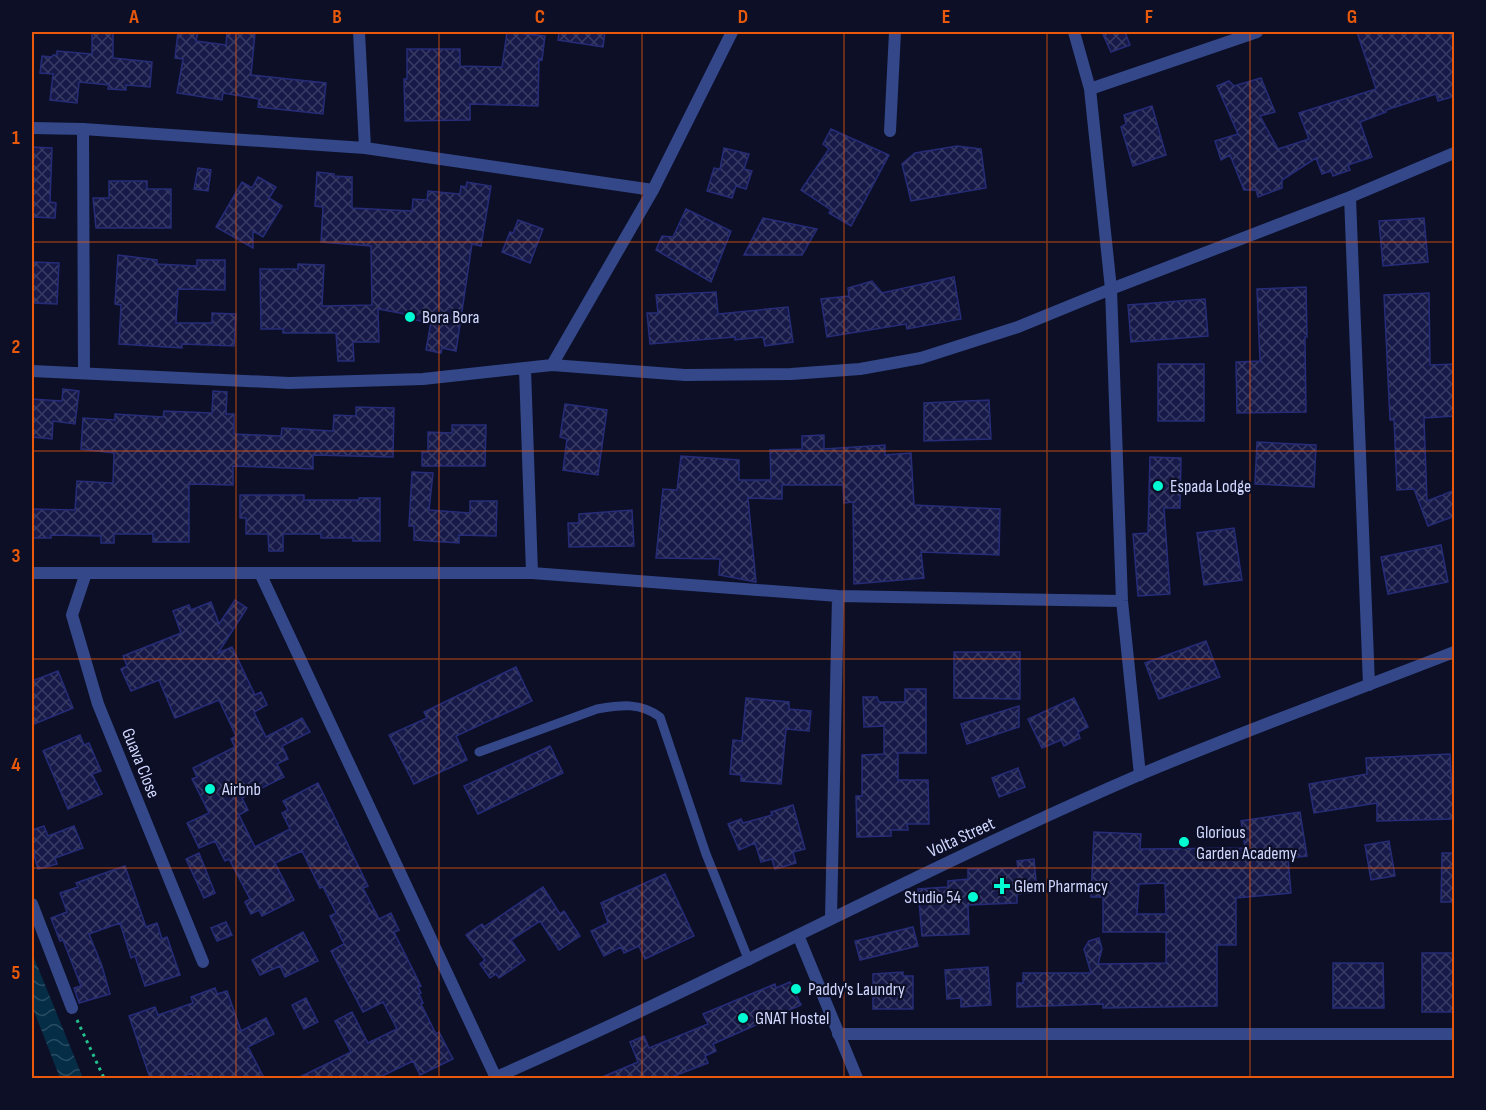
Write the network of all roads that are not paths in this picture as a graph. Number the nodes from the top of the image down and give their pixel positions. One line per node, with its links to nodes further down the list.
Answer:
1 (359, 32): 10 (street)
2 (732, 32): 12 (street)
3 (895, 32): 9 (street)
4 (1074, 32): 6 (street)
5 (1257, 32): 6 (street)
6 (1090, 89): 14 (street)
7 (32, 128): 8 (street)
8 (83, 129): 10 (street); 18 (street)
9 (890, 131)
10 (365, 148): 12 (street)
11 (1455, 153): 13 (street)
12 (653, 190): 15 (street)
13 (1350, 197): 14 (street); 26 (street)
14 (1110, 289): 15 (street); 24 (street)
15 (552, 365): 16 (street)
16 (525, 369): 18 (street); 22 (street)
17 (32, 371): 18 (street)
18 (84, 373)
19 (32, 573): 20 (street)
20 (86, 573): 21 (street); 33 (street, Guava Close)
21 (260, 573): 22 (street); 37 (street)
22 (532, 573): 23 (street)
23 (838, 596): 24 (street); 30 (street)
24 (1122, 601): 28 (street)
25 (1455, 652): 26 (street, Volta Street)
26 (1369, 685): 28 (street, Volta Street)
27 (479, 752): 32 (lane)
28 (1140, 775): 30 (street, Volta Street)
29 (32, 904): 34 (street)
30 (831, 918): 31 (street, Volta Street)
31 (798, 935): 32 (street, Volta Street); 35 (street)
32 (749, 961): 37 (street, Volta Street)
33 (203, 962)
34 (72, 1008)
35 (838, 1034): 36 (street); 38 (street)
36 (1455, 1034)
37 (495, 1078)
38 (857, 1078)

